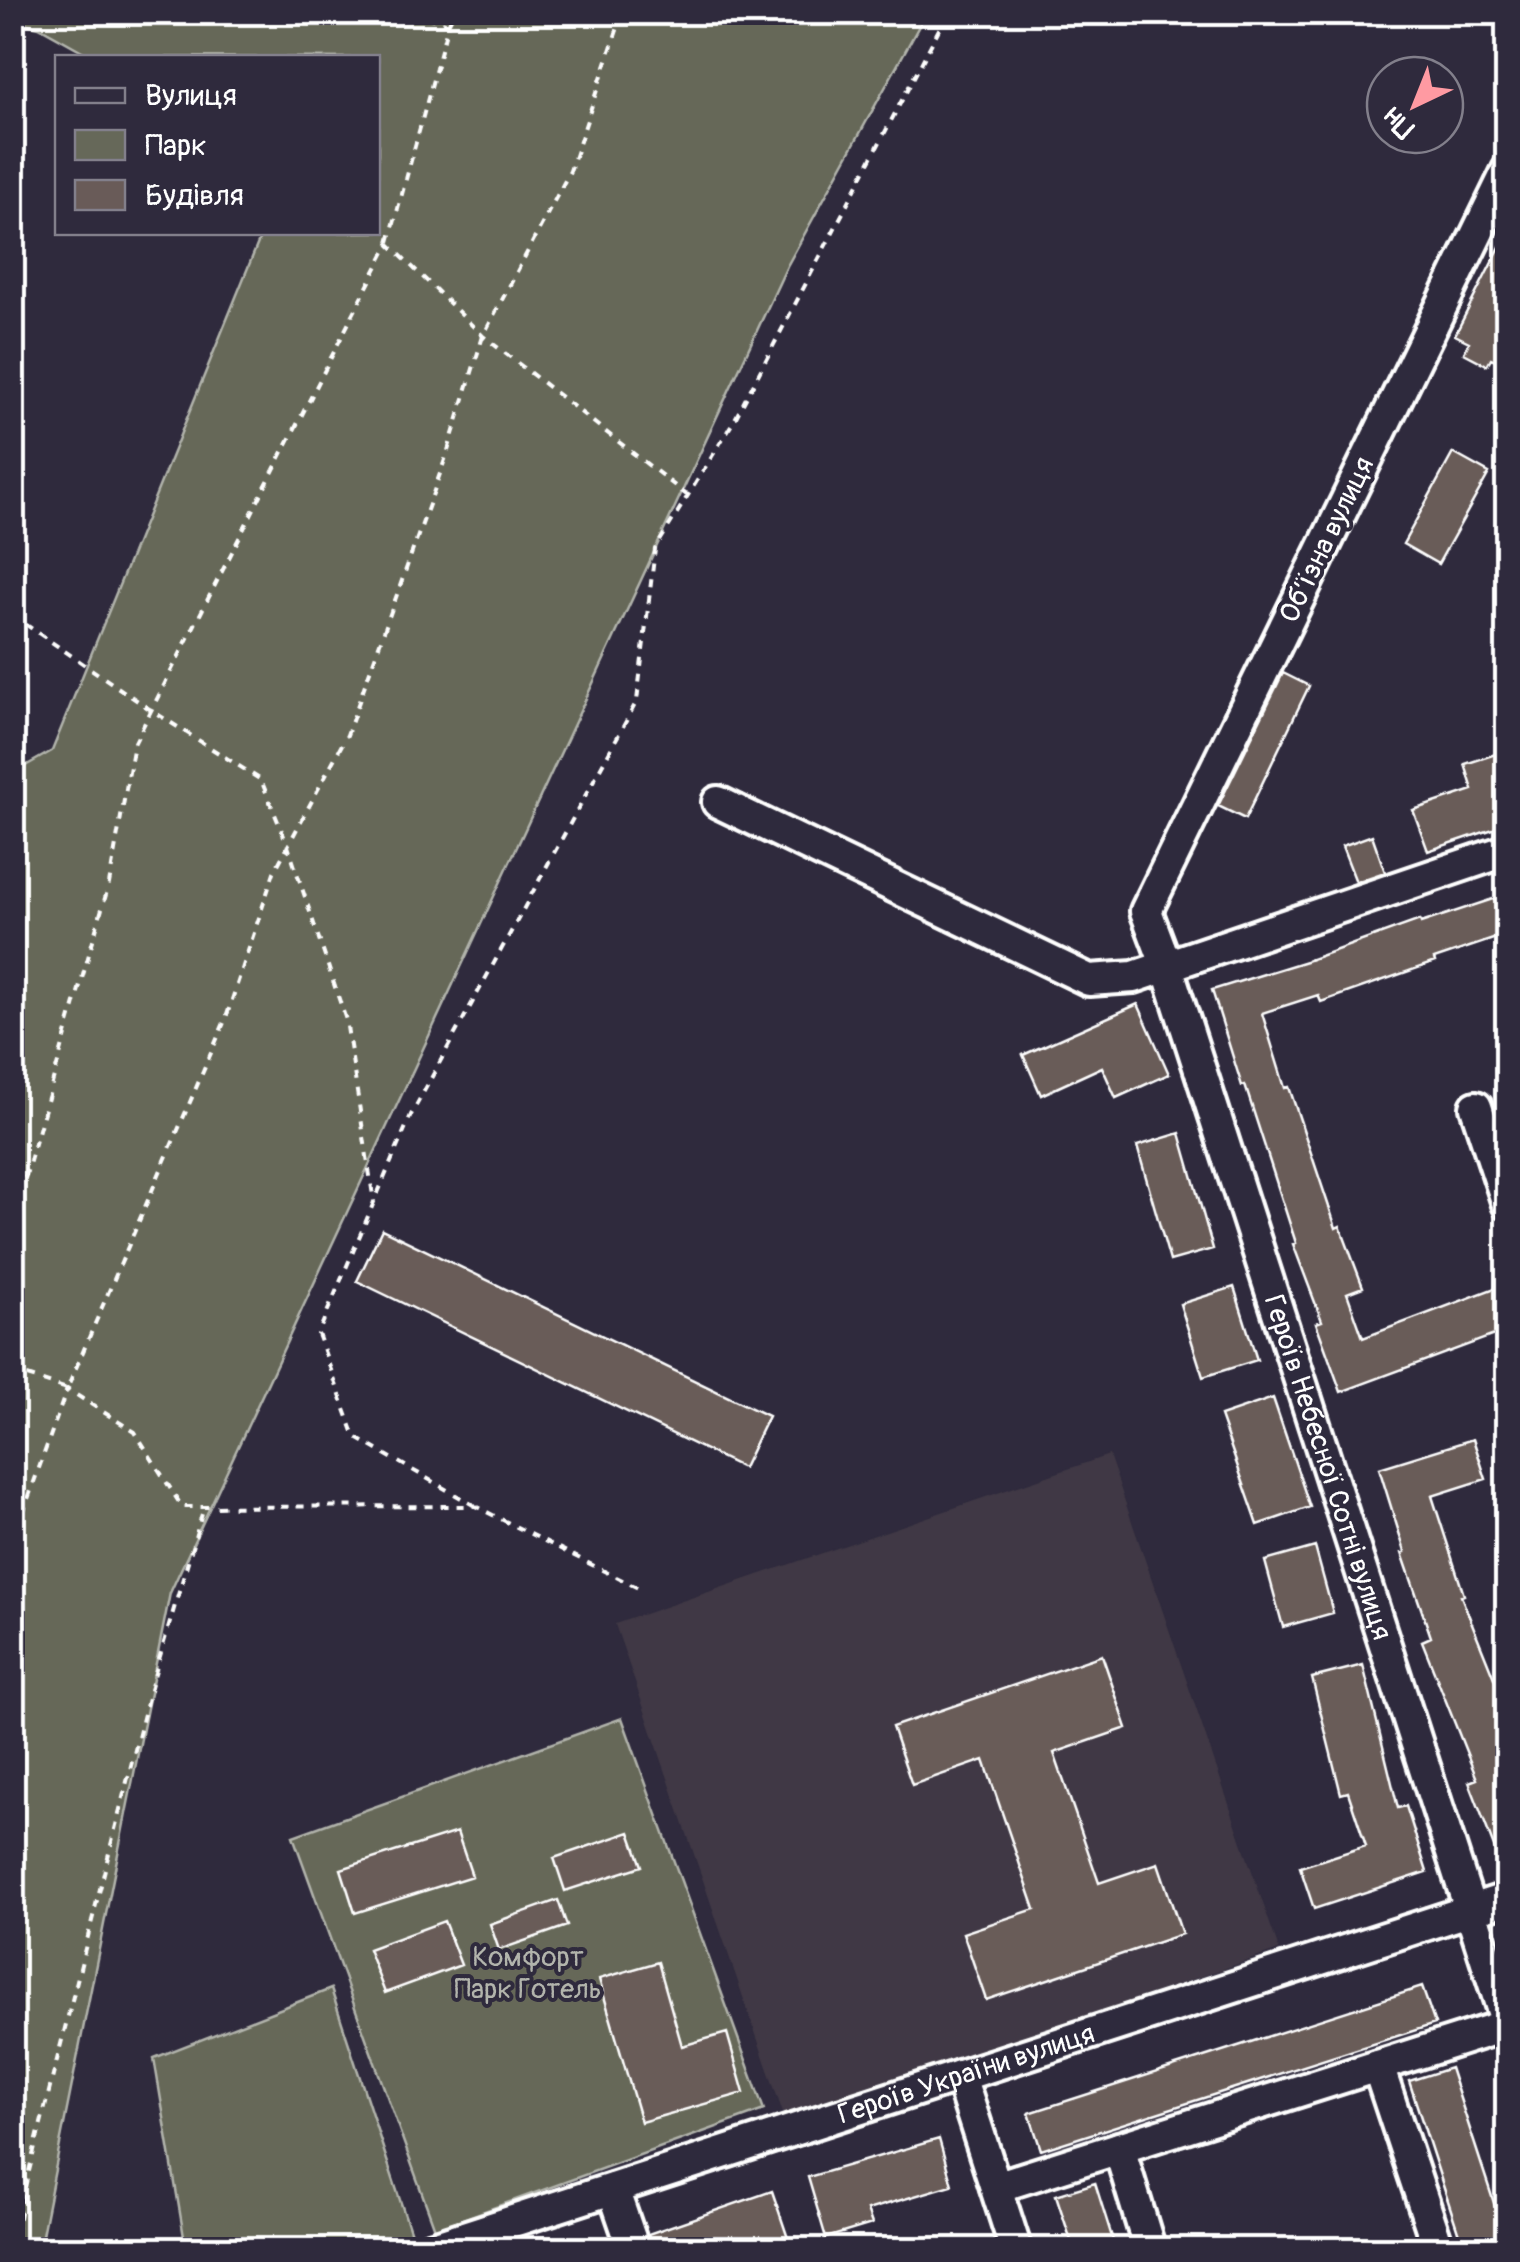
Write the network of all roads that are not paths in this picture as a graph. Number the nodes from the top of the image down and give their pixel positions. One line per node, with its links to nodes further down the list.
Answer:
1 (1508, 170): 4 (street, Об’їзна вулиця)
2 (718, 802): 5 (street)
3 (1508, 850): 5 (street)
4 (1146, 910): 5 (street, Героїв Небесної Сотні вулиця)
5 (1166, 964): 9 (street, Героїв Небесної Сотні вулиця)
6 (1476, 1107): 7 (street)
7 (1508, 1204)
8 (1508, 1898): 9 (street, Героїв України вулиця)
9 (1469, 1910): 10 (street, Героїв Небесної Сотні вулиця); 12 (street, Героїв України вулиця)
10 (1507, 2026): 11 (street)
11 (1378, 2066): 13 (street); 20 (street)
12 (960, 2076): 14 (street); 15 (street, Героїв України вулиця)
13 (1120, 2148): 14 (street); 19 (street)
14 (996, 2187): 18 (street)
15 (612, 2189): 16 (street, Героїв України вулиця); 17 (street)
16 (424, 2250)
17 (634, 2250)
18 (1016, 2250)
19 (1150, 2250)
20 (1440, 2250)

